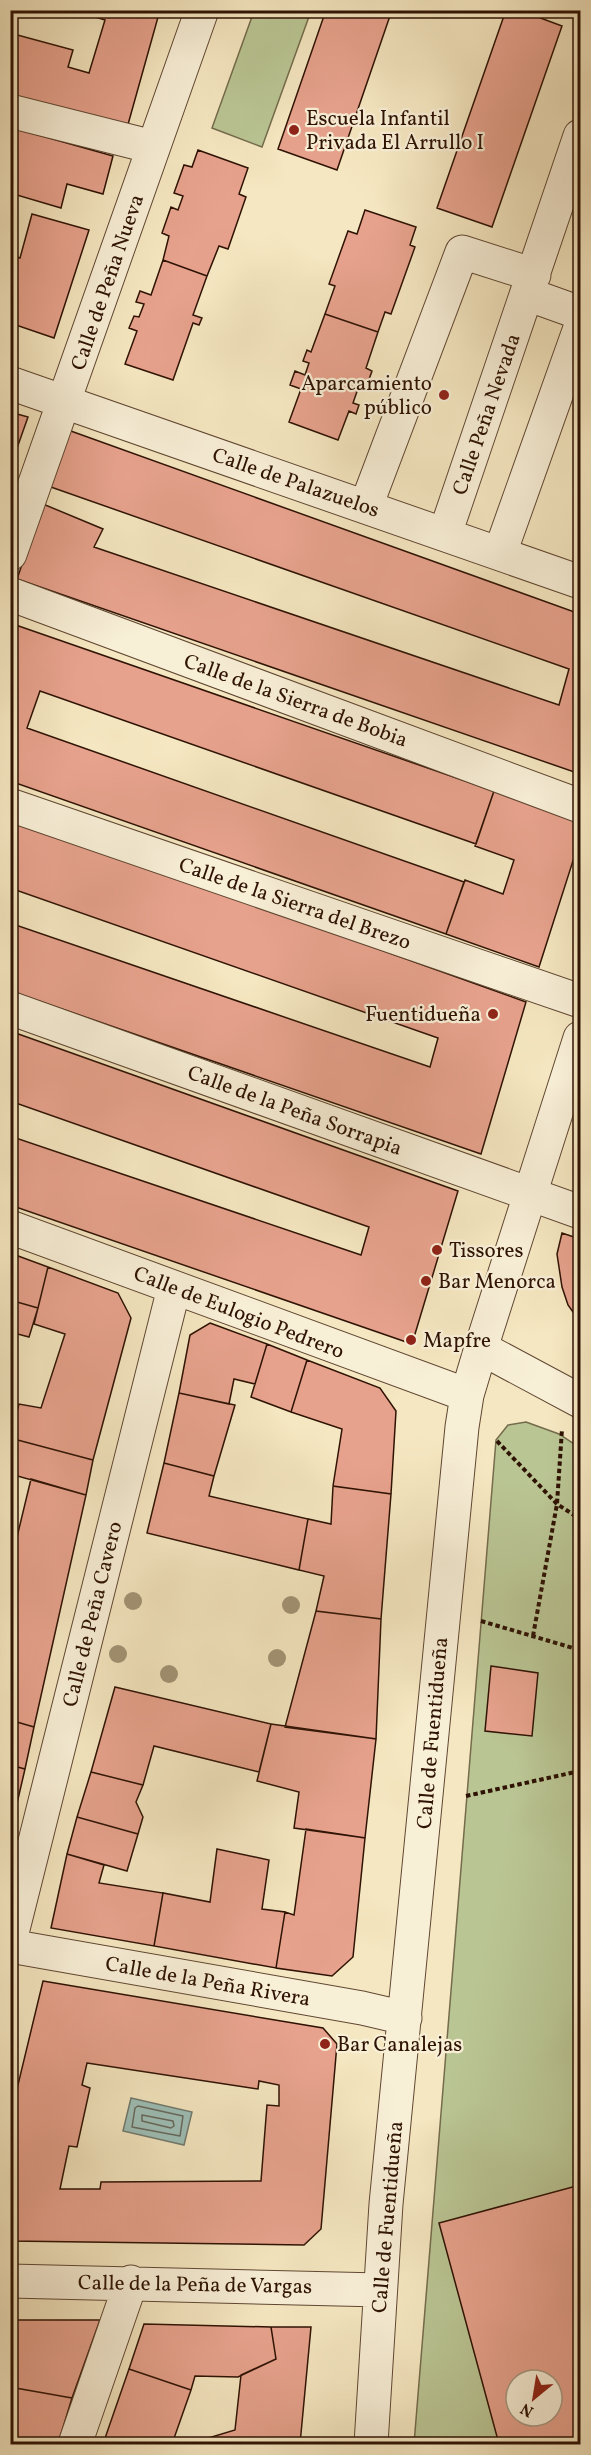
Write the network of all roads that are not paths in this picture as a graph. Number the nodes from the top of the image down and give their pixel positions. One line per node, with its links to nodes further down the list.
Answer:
1 (202, 10): 4 (street, Calle de Peña Nueva)
2 (10, 111): 4 (street)
3 (580, 136): 5 (street, Calle Peña Nevada)
4 (153, 147): 9 (street, Calle de Peña Nueva)
5 (530, 284): 6 (street); 10 (street); 11 (street, Calle Peña Nevada)
6 (580, 313)
7 (580, 327): 12 (street)
8 (10, 383): 9 (street, Calle de Palazuelos)
9 (64, 403): 10 (street, Calle de Palazuelos); 13 (street, Calle de Peña Nueva)
10 (366, 506): 11 (street, Calle de Palazuelos)
11 (445, 534): 12 (street, Calle de Palazuelos)
12 (500, 553): 14 (street, Calle de Palazuelos)
13 (10, 554)
14 (580, 582)
15 (10, 594): 17 (street, Calle de la Sierra de Bobia)
16 (10, 805): 18 (street, Calle de la Sierra del Brezo)
17 (580, 806)
18 (580, 1001)
19 (10, 1008): 21 (street, Calle de la Peña Sorrapia)
20 (580, 1038): 21 (street, Calle de Fuentidueña)
21 (531, 1195): 22 (street, Calle de la Peña Sorrapia); 25 (street, Calle de Fuentidueña)
22 (580, 1212)
23 (10, 1227): 24 (street, Calle de Eulogio Pedrero)
24 (174, 1287): 26 (street, Calle de Eulogio Pedrero); 28 (street, Calle de Peña Cavero)
25 (481, 1348): 26 (street, Calle de Fuentidueña); 27 (street)
26 (467, 1395): 29 (street, Calle de Fuentidueña)
27 (573, 1410)
28 (10, 1944): 29 (street, Calle de la Peña Rivera)
29 (405, 2018): 32 (street, Calle de Fuentidueña)
30 (10, 2282): 31 (street, Calle de la Peña de Vargas)
31 (132, 2282): 32 (street, Calle de la Peña de Vargas); 33 (street)
32 (380, 2290): 34 (street, Calle de Fuentidueña)
33 (75, 2445)
34 (371, 2445)

